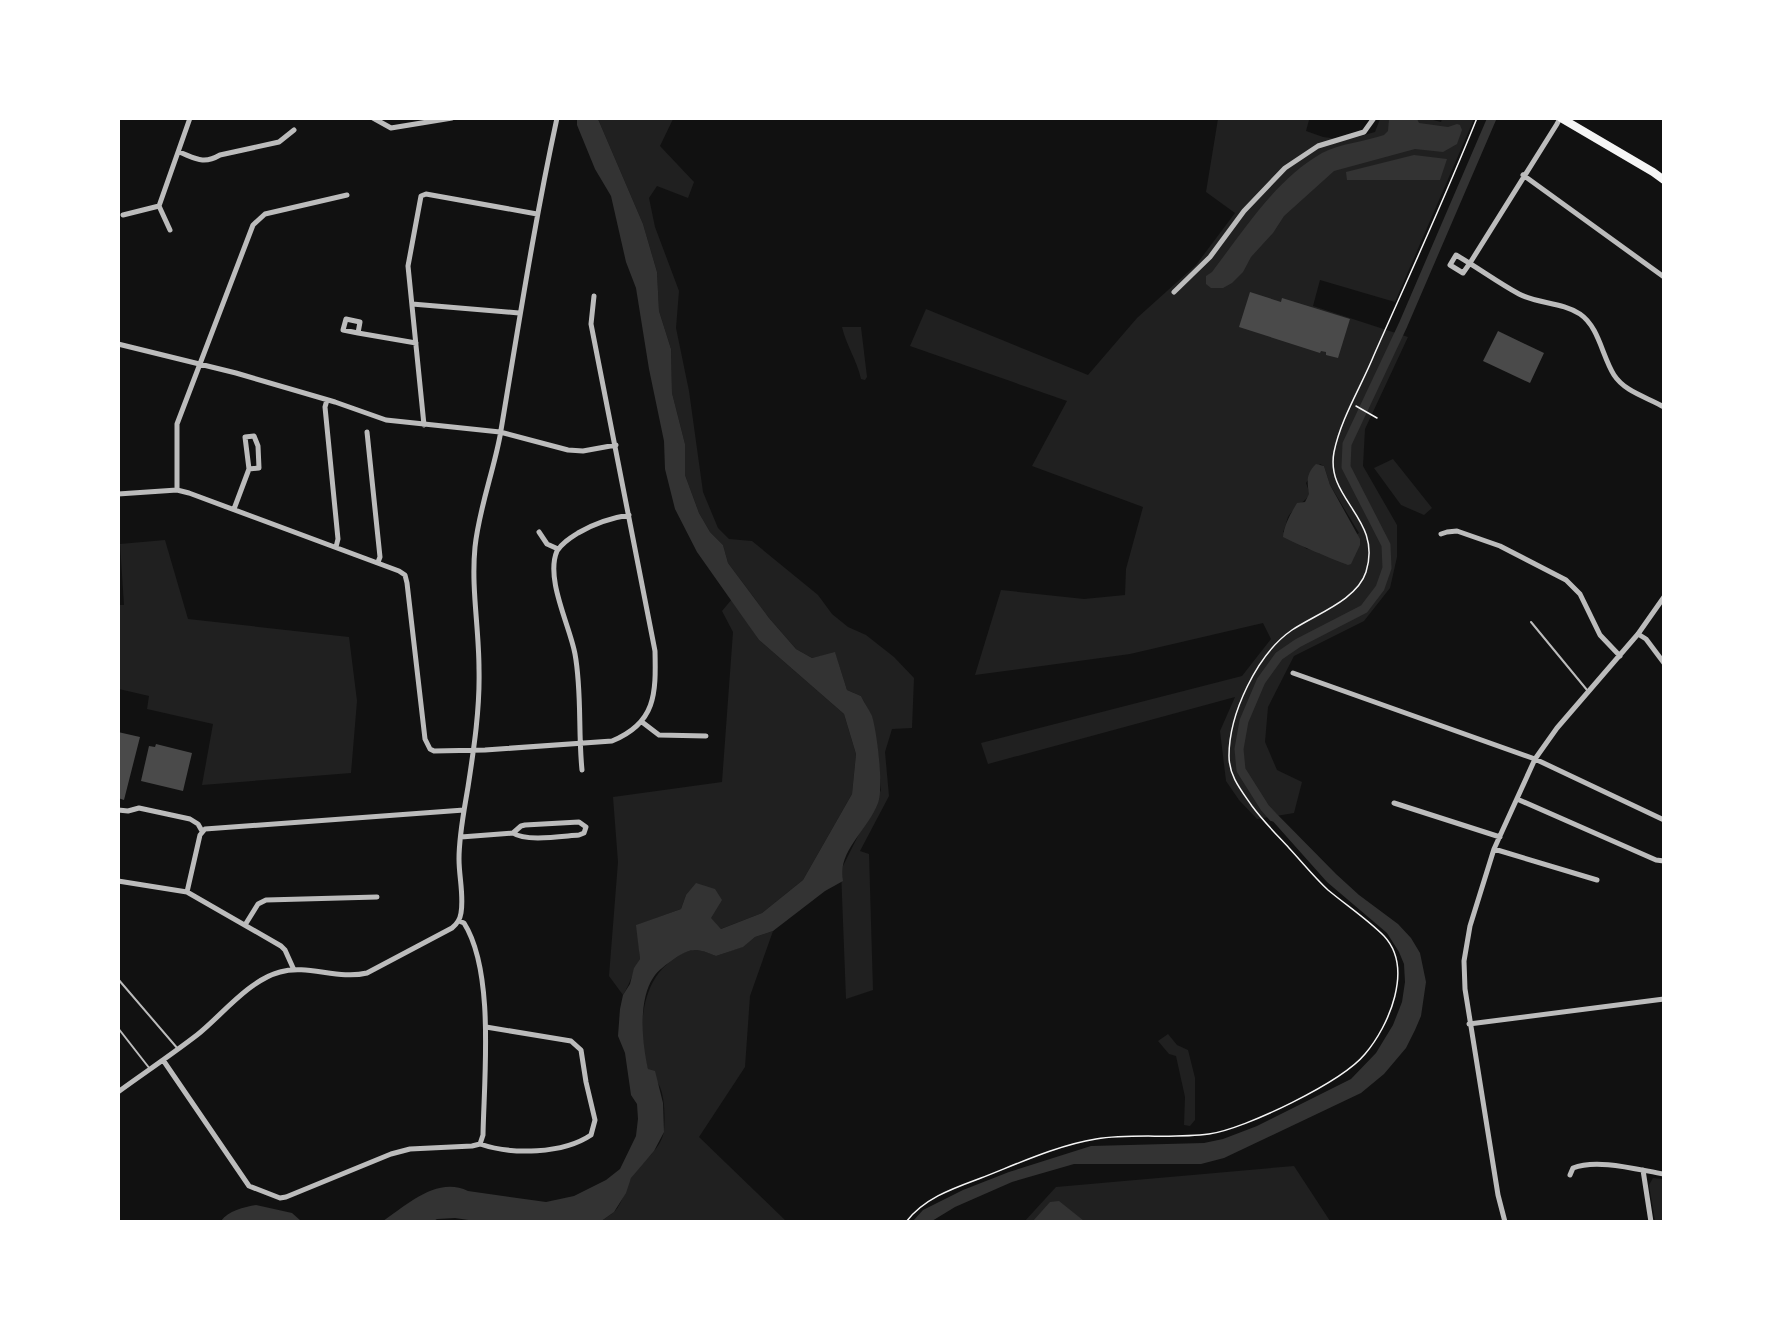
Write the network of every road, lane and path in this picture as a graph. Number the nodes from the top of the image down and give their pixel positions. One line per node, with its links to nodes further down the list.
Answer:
1 (190, 118): 9 (street)
2 (373, 118): 3 (street)
3 (452, 118)
4 (557, 118): 14 (street)
5 (1374, 118): 18 (street)
6 (1477, 118): 88 (path)
7 (1560, 118): 10 (street); 11 (main road)
8 (294, 130): 9 (street)
9 (179, 152): 13 (street)
10 (1524, 175): 17 (street); 28 (street)
11 (1663, 180)
12 (347, 195): 25 (street)
13 (159, 206): 15 (street); 16 (street)
14 (537, 214): 20 (street); 21 (street)
15 (123, 215)
16 (170, 230)
17 (1664, 277)
18 (1174, 292)
19 (594, 296): 33 (street)
20 (412, 304): 21 (street); 23 (street)
21 (519, 313): 32 (street)
22 (358, 333): 23 (street)
23 (416, 343): 30 (street)
24 (118, 344): 25 (street)
25 (200, 365): 26 (street); 35 (street)
26 (327, 400): 30 (street); 41 (street)
27 (1356, 406): 29 (path)
28 (1664, 407)
29 (1377, 418)
30 (424, 425): 32 (street)
31 (368, 432): 43 (street)
32 (500, 432): 33 (street); 54 (street)
33 (616, 445): 38 (street)
34 (249, 469): 34 (street); 37 (street)
35 (177, 490): 36 (street); 37 (street)
36 (118, 494)
37 (234, 508): 41 (street)
38 (629, 515): 42 (street); 51 (street)
39 (539, 532): 42 (street)
40 (1441, 534): 47 (street)
41 (336, 547): 43 (street)
42 (558, 549): 53 (street)
43 (378, 562): 54 (street)
44 (1664, 597): 46 (street)
45 (1531, 622): 50 (lane)
46 (1638, 634): 47 (street); 48 (street)
47 (1620, 656): 50 (street)
48 (1664, 663)
49 (1293, 673): 55 (street)
50 (1589, 692): 55 (street)
51 (642, 722): 52 (street); 53 (street)
52 (706, 736)
53 (579, 743): 54 (street); 56 (street)
54 (473, 750): 60 (street)
55 (1536, 759): 57 (street); 61 (street)
56 (582, 770)
57 (1517, 799): 65 (street); 67 (street)
58 (1394, 803): 65 (street)
59 (118, 810): 62 (street)
60 (465, 810): 62 (street); 64 (street)
61 (1664, 820)
62 (202, 831): 70 (street)
63 (513, 833): 63 (street); 64 (street)
64 (460, 837): 72 (street)
65 (1500, 837): 66 (street)
66 (1494, 849): 68 (street); 77 (street)
67 (1664, 861)
68 (1597, 880)
69 (118, 881): 70 (street)
70 (187, 892): 73 (street)
71 (377, 897): 73 (street)
72 (459, 921): 74 (street); 79 (street)
73 (245, 925): 74 (street)
74 (294, 970): 80 (street)
75 (118, 979): 80 (lane)
76 (1664, 999): 77 (street)
77 (1469, 1024): 89 (street)
78 (118, 1028): 82 (lane)
79 (486, 1028): 84 (street); 84 (street)
80 (178, 1049): 81 (street)
81 (163, 1060): 82 (street); 84 (street)
82 (150, 1069): 83 (street)
83 (118, 1092)
84 (480, 1143)
85 (1643, 1170): 86 (street); 87 (street); 90 (street)
86 (1664, 1174)
87 (1570, 1175)
88 (906, 1221)
89 (1505, 1221)
90 (1651, 1221)

